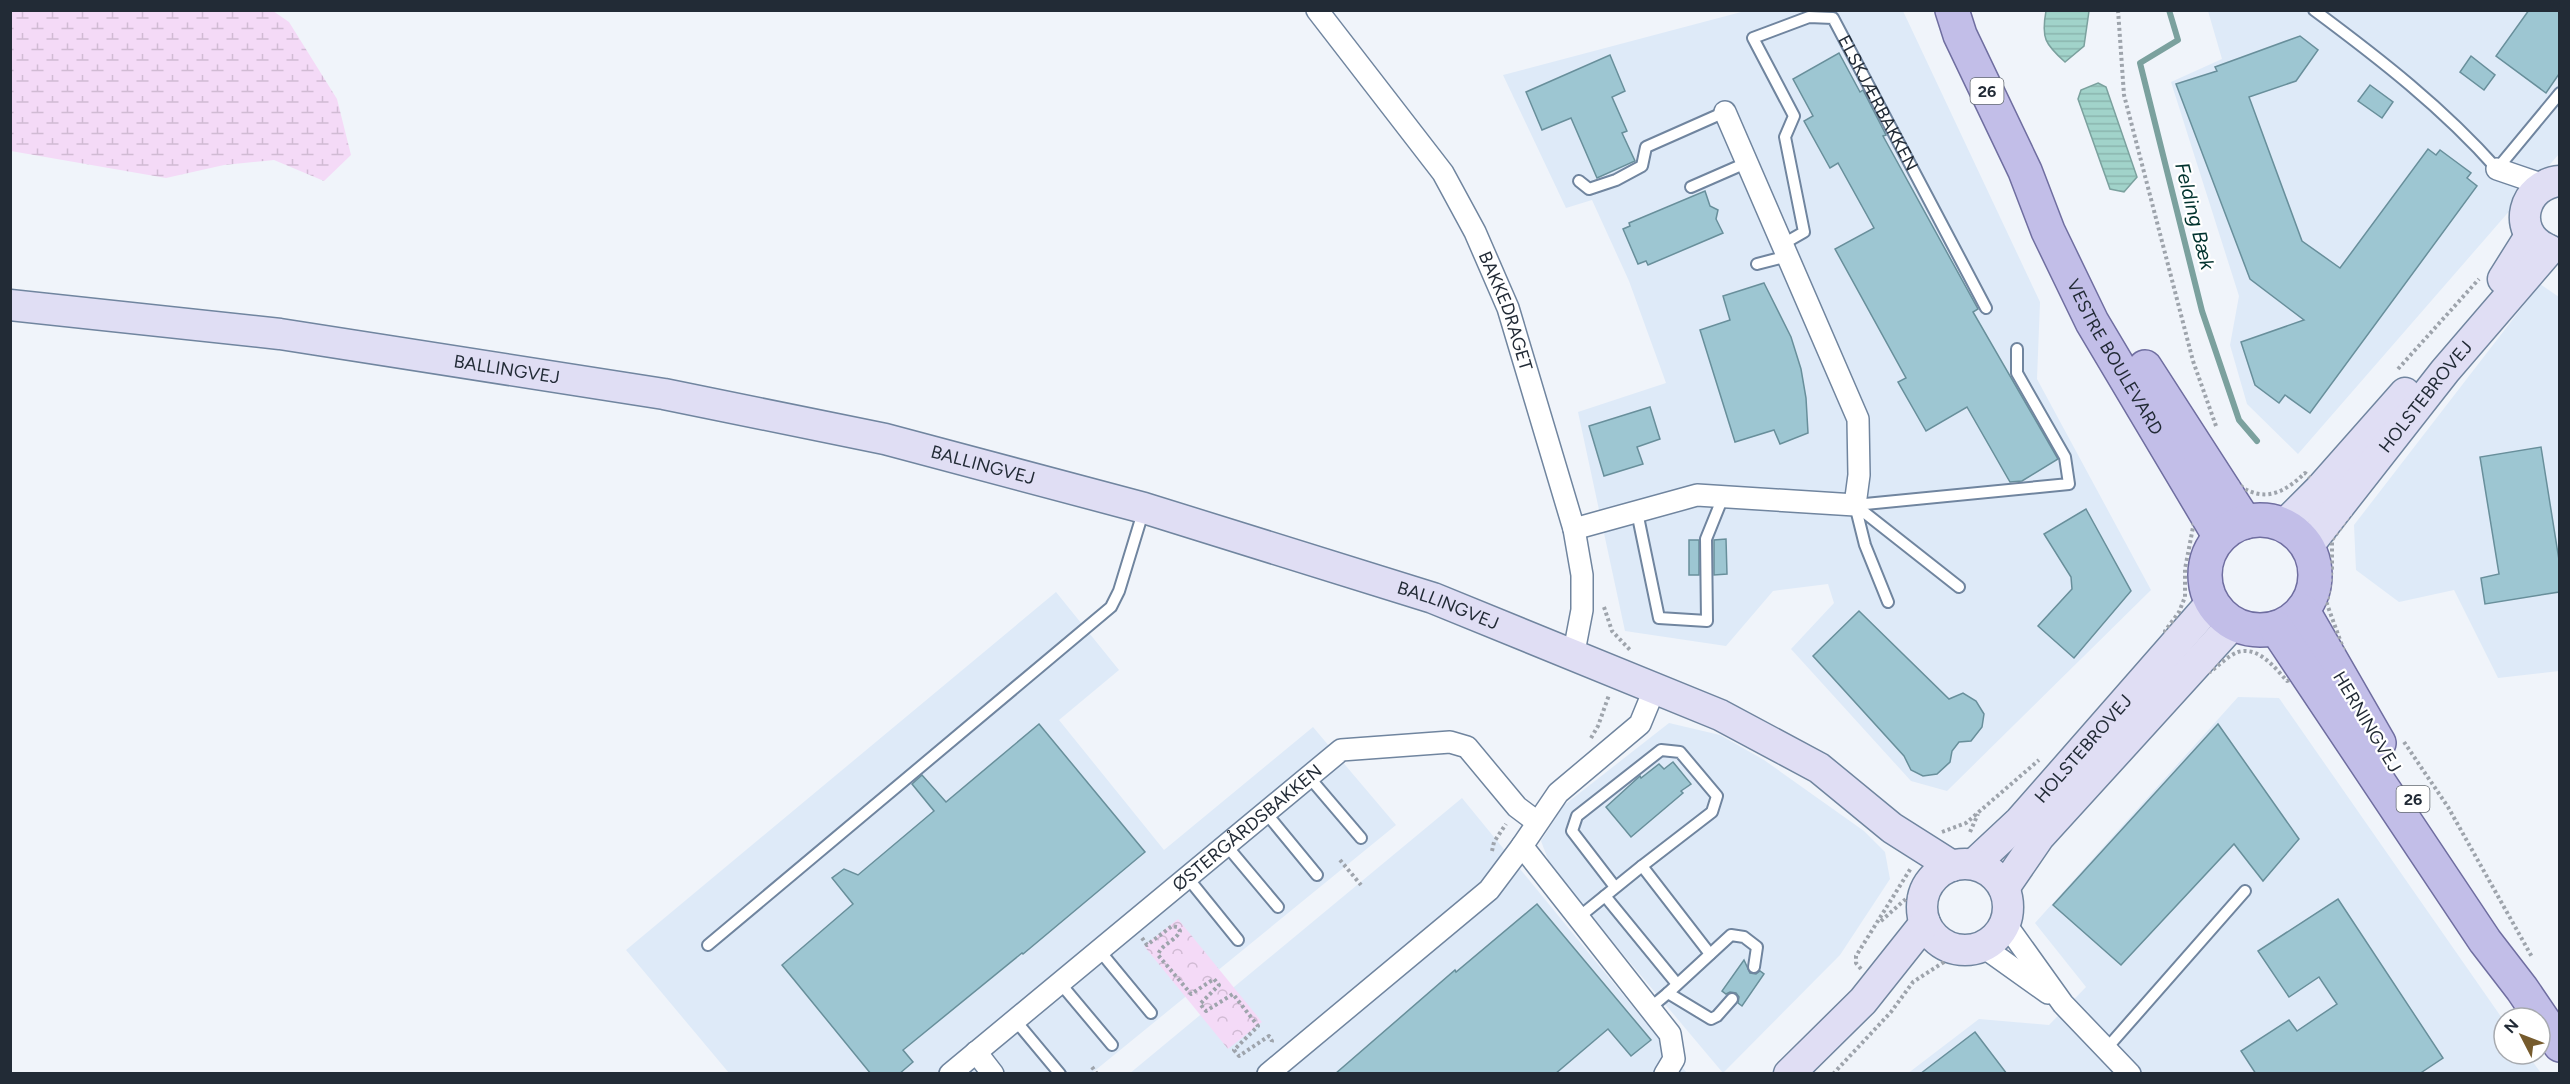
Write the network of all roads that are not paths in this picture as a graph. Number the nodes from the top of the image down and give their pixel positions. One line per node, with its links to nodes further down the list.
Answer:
1 (1317, 10): 21 (street, BAKKEDRAGET)
2 (1952, 10): 22 (main road, VESTRE BOULEVARD / 26)
3 (2314, 10): 7 (lane)
4 (2559, 93): 7 (lane)
5 (1725, 112): 6 (street); 8 (lane)
6 (1746, 163): 9 (lane); 12 (street)
7 (2497, 169): 10 (street); 10 (street)
8 (1579, 181)
9 (1691, 187)
10 (2543, 191): 11 (main road)
11 (2546, 245): 23 (main road, HOLSTEBROVEJ)
12 (1785, 250): 13 (lane); 15 (lane, ELSKJÆRBAKKEN); 18 (street)
13 (1757, 264)
14 (10, 305): 19 (main road, BALLINGVEJ)
15 (1986, 308)
16 (2017, 349): 18 (lane)
17 (1723, 497): 18 (street); 20 (street); 20 (lane)
18 (1855, 505): 24 (lane); 25 (lane)
19 (1144, 508): 29 (main road, BALLINGVEJ); 52 (lane)
20 (1637, 512): 21 (street)
21 (1574, 529): 29 (street, BAKKEDRAGET)
22 (2233, 530): 23 (main road); 26 (main road)
23 (2296, 536): 27 (main road)
24 (1959, 587)
25 (1888, 602)
26 (2222, 613): 27 (main road); 28 (main road, HOLSTEBROVEJ)
27 (2290, 620): 67 (main road, HERNINGVEJ / 26)
28 (2174, 644): 38 (main road, HOLSTEBROVEJ); 43 (main road, HOLSTEBROVEJ)
29 (1574, 657): 30 (main road, BALLINGVEJ)
30 (1654, 690): 33 (street); 34 (main road, BALLINGVEJ)
31 (1309, 777): 32 (street, ØSTERGÅRDSBAKKEN); 33 (street, ØSTERGÅRDSBAKKEN); 35 (lane)
32 (1266, 813): 36 (street, ØSTERGÅRDSBAKKEN); 40 (lane)
33 (1537, 822): 37 (street)
34 (1892, 828): 38 (main road, BALLINGVEJ); 44 (main road, BALLINGVEJ)
35 (1361, 838)
36 (1226, 845): 41 (street, ØSTERGÅRDSBAKKEN); 47 (lane)
37 (1522, 846): 48 (street); 73 (street)
38 (1963, 865): 43 (main road); 44 (main road)
39 (1642, 866): 42 (lane); 42 (lane); 55 (lane)
40 (1317, 875)
41 (1187, 877): 51 (lane); 54 (street, ØSTERGÅRDSBAKKEN)
42 (1616, 887): 46 (lane)
43 (2004, 888): 50 (main road)
44 (1926, 889): 49 (main road)
45 (2245, 891): 68 (lane)
46 (1605, 896): 48 (lane); 58 (lane)
47 (1278, 907)
48 (1579, 916): 63 (street)
49 (1925, 923): 53 (main road); 61 (main road)
50 (2005, 923): 53 (main road); 62 (street)
51 (1238, 940)
52 (708, 945)
53 (1962, 947): 61 (main road); 62 (street)
54 (1099, 950): 57 (street, ØSTERGÅRDSBAKKEN); 64 (lane)
55 (1710, 954): 56 (lane); 58 (lane)
56 (1754, 968)
57 (1060, 983): 65 (street, ØSTERGÅRDSBAKKEN); 66 (lane)
58 (1677, 984): 59 (lane)
59 (1668, 993): 60 (lane); 63 (lane)
60 (1732, 999)
61 (1863, 1001): 75 (main road)
62 (2063, 1004): 68 (street)
63 (1650, 1008): 74 (street)
64 (1151, 1013)
65 (1015, 1020): 69 (street, ØSTERGÅRDSBAKKEN); 72 (lane)
66 (1112, 1045)
67 (2559, 1045)
68 (2107, 1048): 76 (street)
69 (976, 1052): 70 (street, ØSTERGÅRDSBAKKEN); 71 (street)
70 (950, 1074)
71 (993, 1074)
72 (1060, 1074)
73 (1268, 1074)
74 (1665, 1074)
75 (1789, 1074)
76 (2130, 1074)

